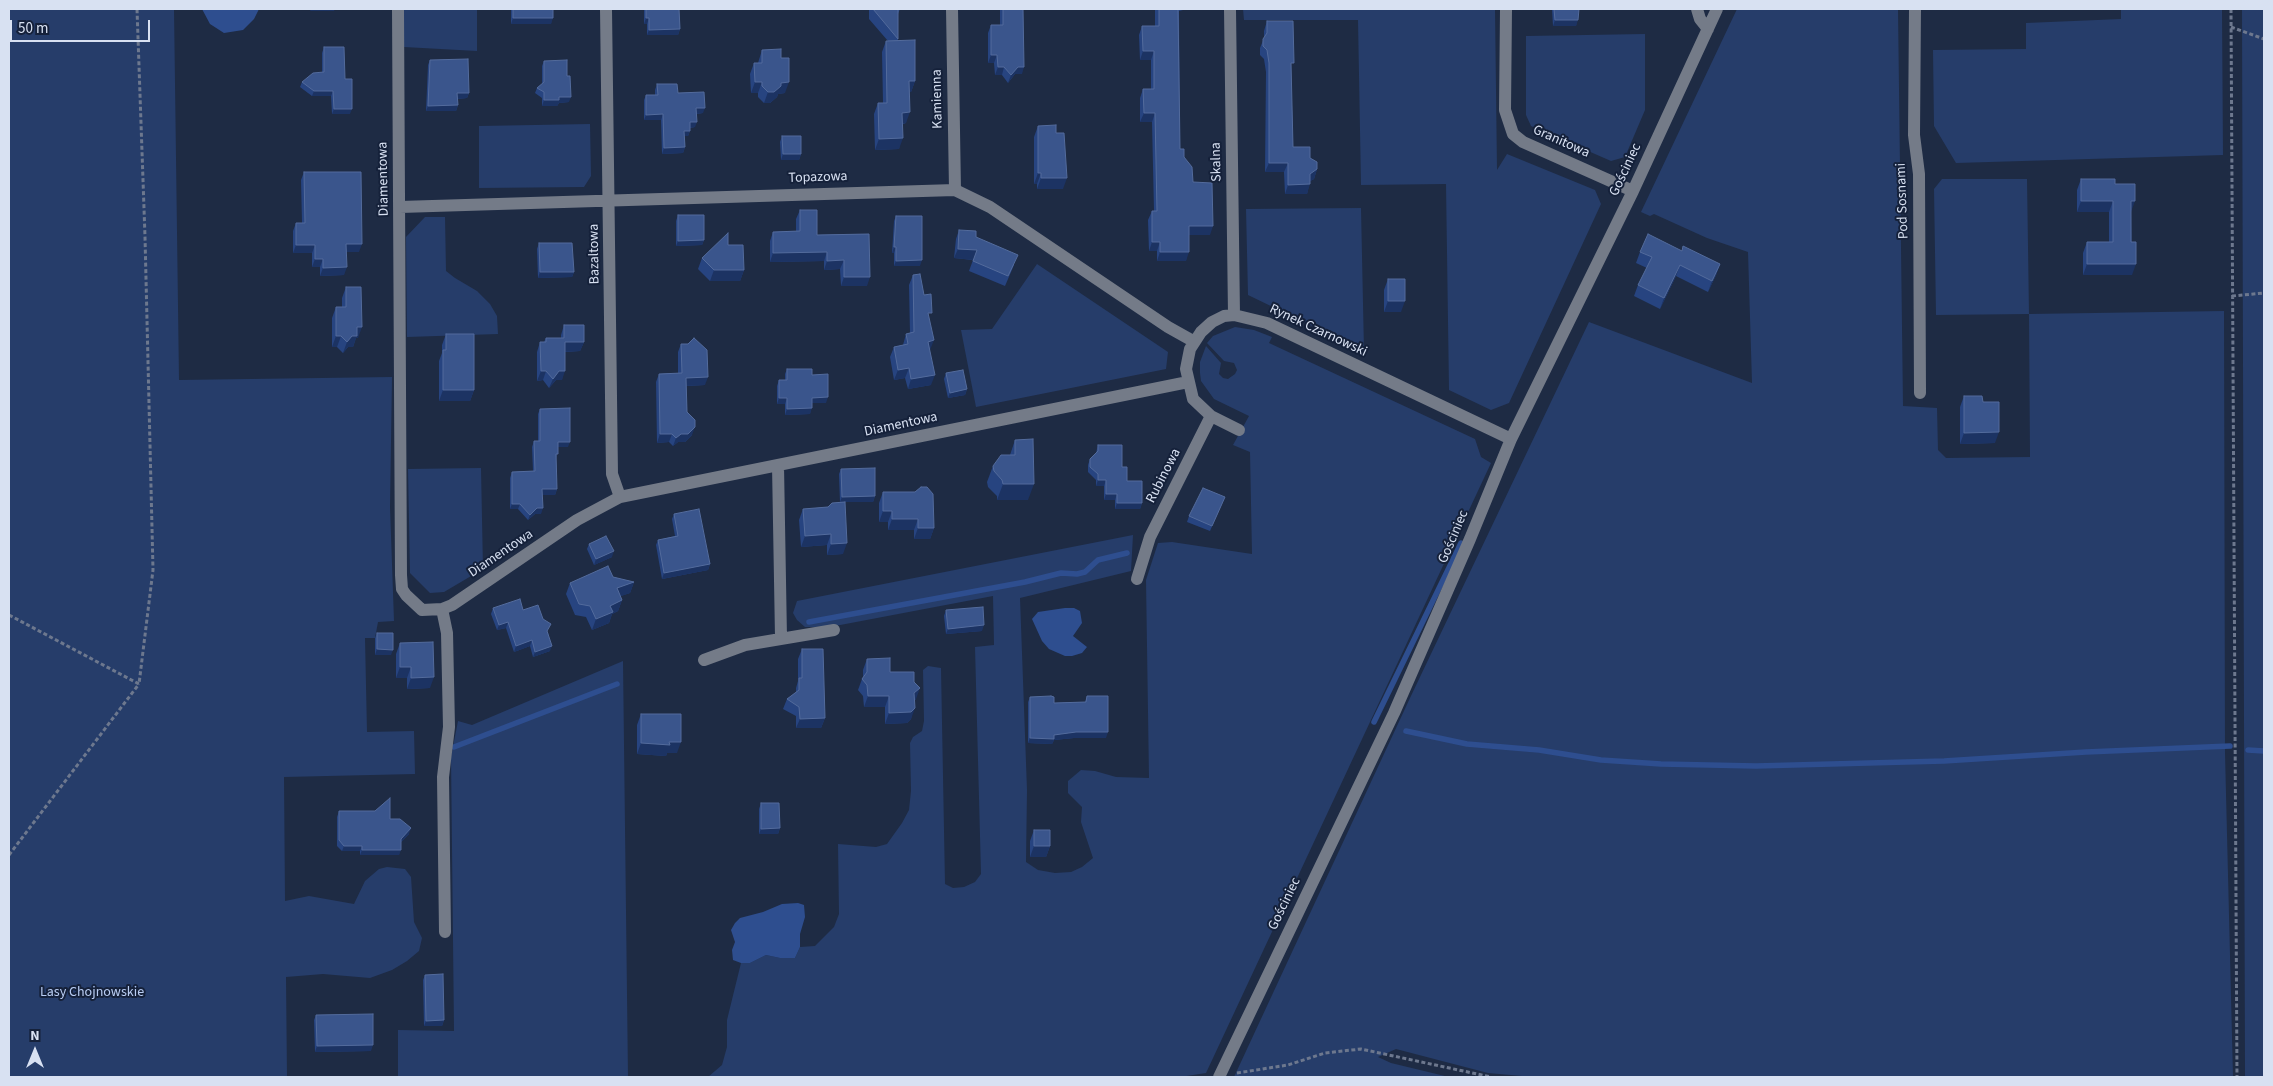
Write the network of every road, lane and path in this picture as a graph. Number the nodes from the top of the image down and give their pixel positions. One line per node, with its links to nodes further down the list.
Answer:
1 (137, 9): 35 (path)
2 (398, 9): 17 (street, Diamentowa)
3 (606, 9): 16 (street, Bazaltowa)
4 (952, 9): 14 (street, Kamienna)
5 (1230, 9): 20 (street, Skalna)
6 (1506, 9): 15 (street, Granitowa)
7 (1697, 9): 12 (street)
8 (1717, 9): 12 (street, Gościniec)
9 (1915, 9): 23 (street, Pod Sosnami)
10 (2231, 9): 11 (path)
11 (2231, 27): 13 (path); 19 (path)
12 (1708, 29): 15 (street, Gościniec)
13 (2264, 39)
14 (954, 190): 16 (street, Topazowa); 21 (street, Topazowa)
15 (1633, 191): 26 (street, Gościniec)
16 (609, 200): 17 (street, Topazowa); 28 (street, Bazaltowa)
17 (400, 207): 30 (street, Diamentowa)
18 (2264, 293): 19 (path)
19 (2232, 296): 40 (path)
20 (1234, 315): 21 (street); 26 (street, Rynek Czarnowski)
21 (1193, 341): 22 (street)
22 (1188, 382): 24 (street); 27 (street, Diamentowa)
23 (1920, 393)
24 (1212, 416): 25 (street); 29 (street, Rubinowa)
25 (1239, 430)
26 (1511, 439): 38 (street, Gościniec)
27 (778, 465): 28 (street, Diamentowa); 33 (street)
28 (620, 497): 30 (street, Diamentowa)
29 (1137, 579)
30 (442, 609): 37 (street)
31 (9, 615): 35 (path)
32 (834, 630): 33 (street)
33 (781, 638): 34 (street)
34 (704, 660)
35 (139, 684): 36 (path)
36 (9, 855)
37 (445, 932)
38 (1219, 1077): 39 (path)
39 (1491, 1077)
40 (2237, 1077)

